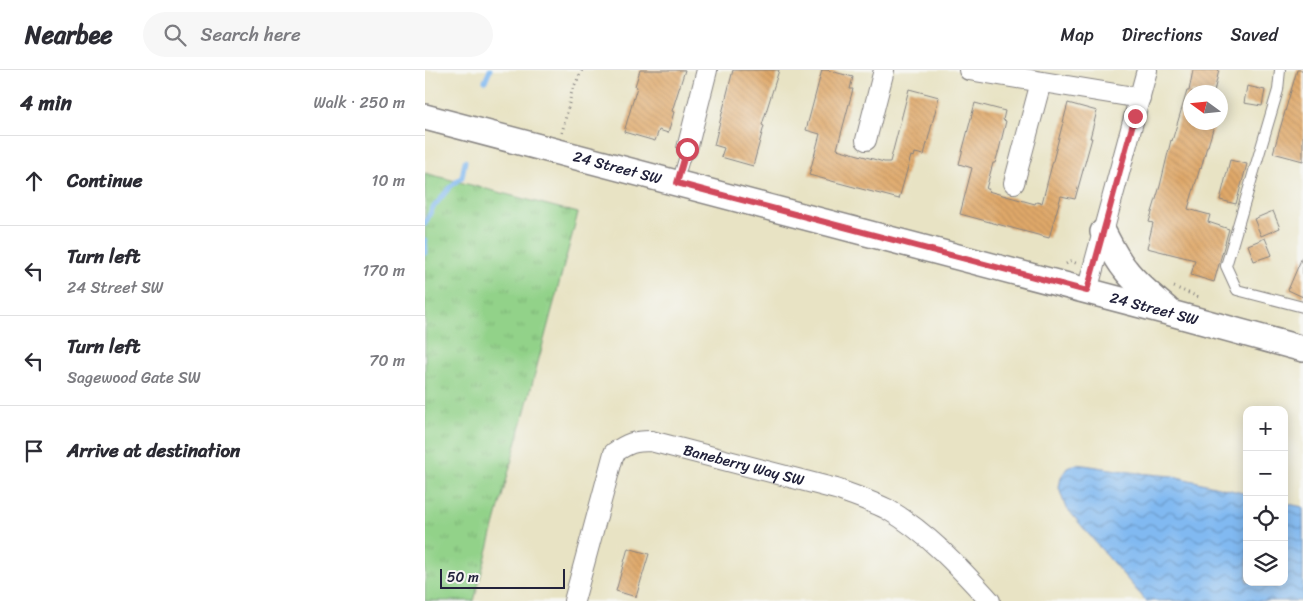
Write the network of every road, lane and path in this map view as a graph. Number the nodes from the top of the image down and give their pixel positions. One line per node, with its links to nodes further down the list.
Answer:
1 (582, 70): 10 (path)
2 (707, 70): 12 (street)
3 (884, 70): 11 (street)
4 (969, 70): 7 (street)
5 (1147, 70): 8 (street)
6 (1280, 70): 19 (lane)
7 (1041, 82): 8 (street); 14 (street)
8 (1140, 98): 15 (street)
9 (425, 117): 13 (street, 24 Street SW)
10 (561, 134)
11 (866, 140)
12 (687, 149): 13 (lane)
13 (677, 183): 17 (street, 24 Street SW)
14 (1014, 183)
15 (1103, 232): 17 (street); 20 (street)
16 (1169, 285): 18 (path)
17 (1087, 291): 20 (street, 24 Street SW)
18 (1205, 300)
19 (1303, 307)
20 (1171, 313): 21 (street, 24 Street SW)
21 (1303, 349)
22 (573, 601): 23 (street, Baneberry Way SW)
23 (990, 601)

